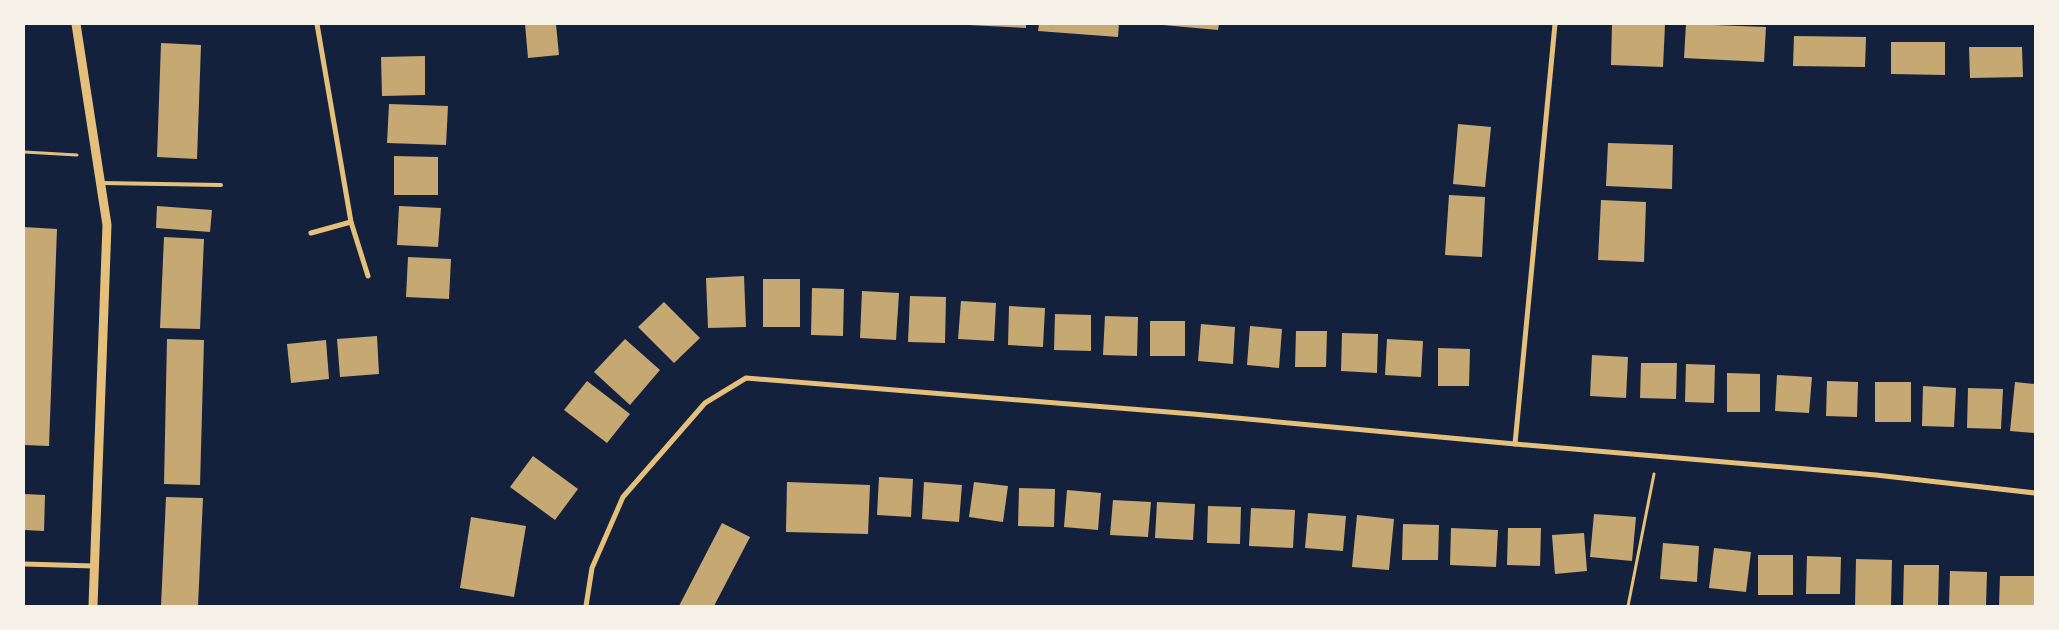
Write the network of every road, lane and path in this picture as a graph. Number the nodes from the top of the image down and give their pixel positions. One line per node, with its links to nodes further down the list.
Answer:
1 (76, 24): 5 (street)
2 (317, 24): 8 (street)
3 (1555, 24): 11 (street)
4 (24, 152): 5 (path)
5 (96, 156): 6 (street)
6 (100, 183): 7 (lane); 15 (street)
7 (221, 185)
8 (351, 222): 9 (street); 10 (street)
9 (311, 233)
10 (368, 276)
11 (1515, 444): 12 (street); 17 (street)
12 (1657, 456): 13 (street); 18 (path)
13 (2035, 493)
14 (24, 564): 15 (street)
15 (94, 566): 16 (street)
16 (93, 606)
17 (586, 606)
18 (1628, 606)

